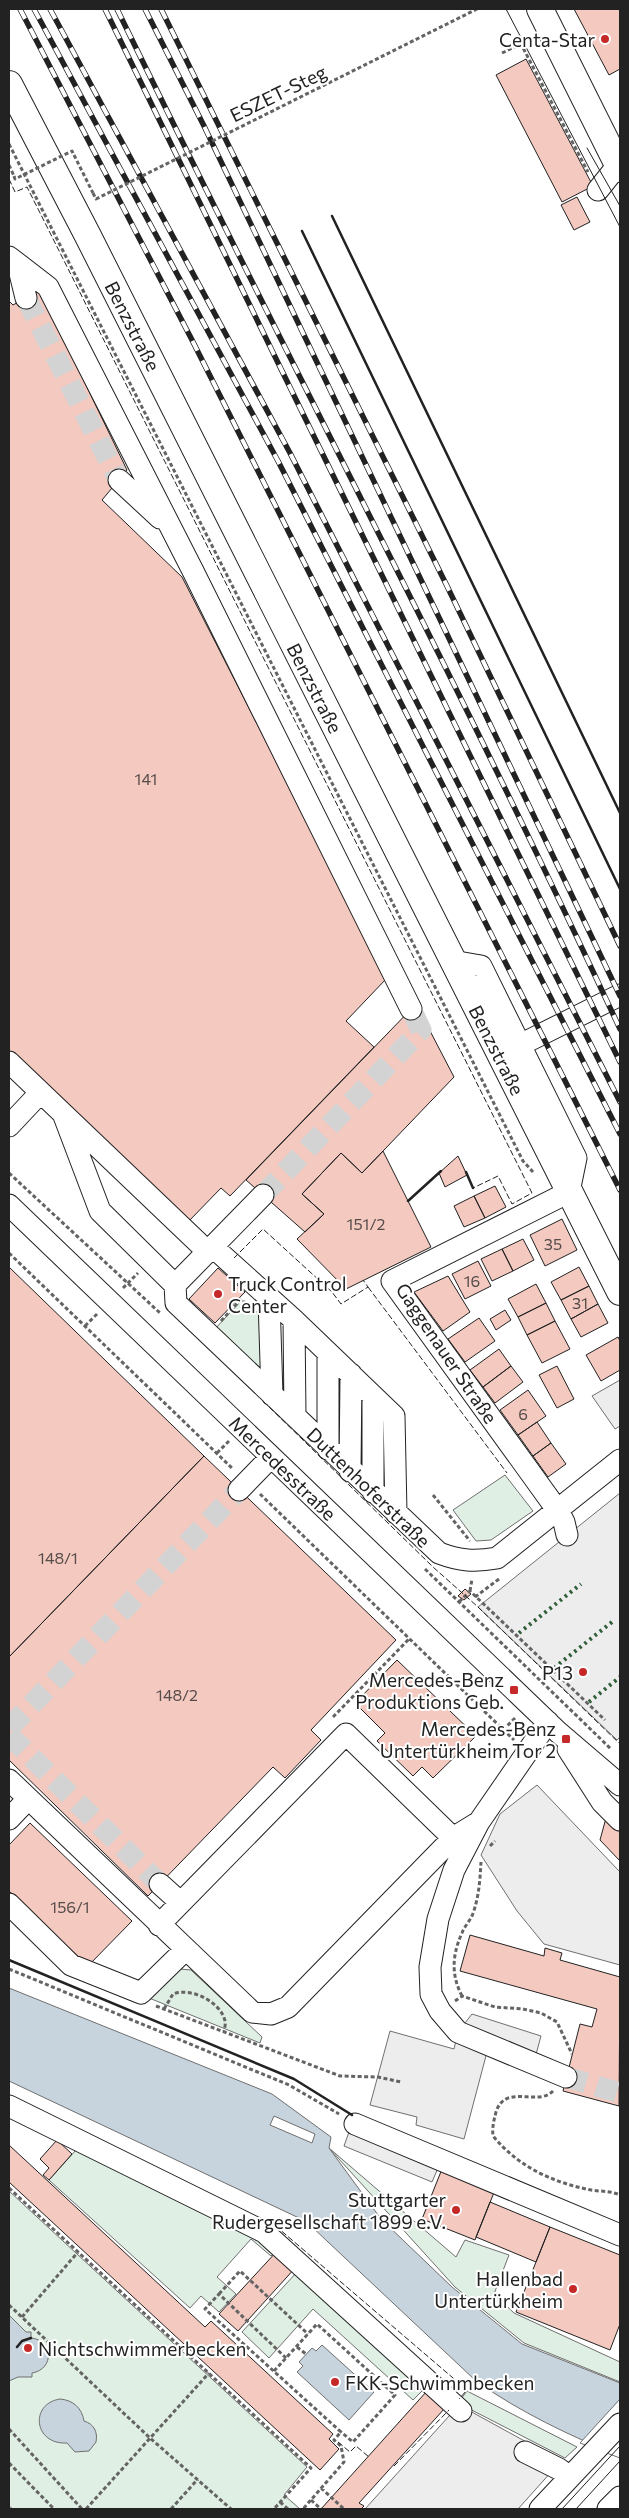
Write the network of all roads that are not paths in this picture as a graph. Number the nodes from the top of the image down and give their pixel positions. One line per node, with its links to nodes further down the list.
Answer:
1 (540, 9): 3 (main road)
2 (9, 84): 9 (main road, Benzstraße)
3 (619, 167): 4 (street)
4 (598, 190)
5 (14, 261): 6 (street); 8 (street)
6 (26, 298)
7 (119, 480): 8 (street)
8 (171, 528): 11 (street)
9 (452, 961): 12 (street); 17 (main road, Benzstraße)
10 (620, 995): 12 (street)
11 (411, 1009)
12 (520, 1046): 17 (street)
13 (9, 1062): 14 (street)
14 (40, 1093): 15 (street); 16 (street)
15 (64, 1116): 20 (street); 21 (street)
16 (9, 1126)
17 (569, 1192): 22 (main road, Benzstraße); 28 (street, Gaggenauer Straße)
18 (263, 1195): 20 (street)
19 (9, 1204): 25 (street, Mercedesstraße)
20 (210, 1250): 21 (street); 23 (street)
21 (175, 1285): 24 (street, Duttenhoferstraße)
22 (620, 1292)
23 (323, 1350): 24 (street); 24 (street); 24 (street); 24 (street); 24 (street); 24 (street)
24 (334, 1454): 28 (street, Duttenhoferstraße)
25 (271, 1457): 27 (street); 29 (street, Mercedesstraße)
26 (620, 1460): 28 (street, Duttenhoferstraße)
27 (243, 1486)
28 (566, 1524)
29 (553, 1727): 31 (street, Mercedesstraße); 34 (street, Mercedesstraße); 35 (street)
30 (9, 1780): 32 (street)
31 (620, 1785)
32 (28, 1799): 33 (street); 40 (street)
33 (9, 1819)
34 (620, 1820)
35 (479, 1822): 36 (street); 42 (street)
36 (453, 1838): 38 (street); 41 (street)
37 (160, 1884): 38 (street)
38 (180, 1902): 40 (street)
39 (9, 1904): 41 (street)
40 (160, 1925): 41 (street)
41 (185, 1950)
42 (562, 2075)
43 (9, 2106): 46 (street)
44 (355, 2124): 45 (street)
45 (620, 2235)
46 (461, 2411)
47 (620, 2424): 49 (street)
48 (525, 2452): 49 (street)
49 (570, 2477): 51 (street)
50 (620, 2498): 52 (street)
51 (540, 2509)
52 (608, 2509)

